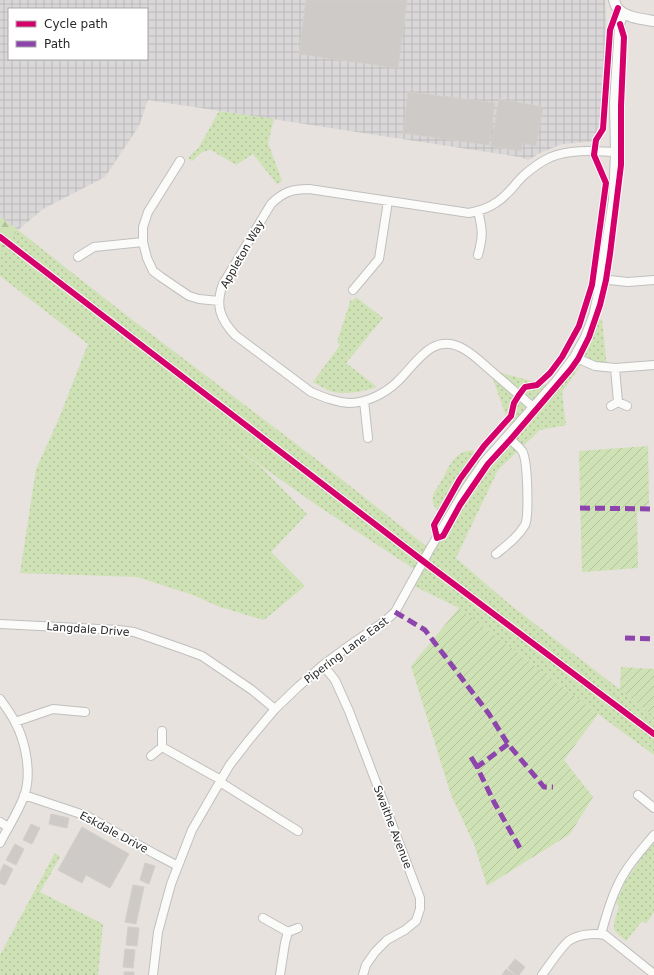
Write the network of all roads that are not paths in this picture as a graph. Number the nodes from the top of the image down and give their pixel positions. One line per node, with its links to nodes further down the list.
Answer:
1 (614, 0): 2 (street)
2 (624, 13): 3 (street); 4 (street, Pipering Lane East)
3 (654, 21)
4 (615, 152): 7 (street, Appleton Way); 11 (street, Pipering Lane East)
5 (180, 161): 8 (street)
6 (388, 201): 7 (street, Appleton Way); 13 (street); 14 (street, Appleton Way)
7 (478, 211): 9 (street)
8 (143, 242): 10 (street); 14 (street)
9 (478, 255)
10 (78, 257)
11 (600, 279): 12 (street); 15 (street, Pipering Lane East)
12 (654, 280)
13 (353, 290)
14 (219, 301): 18 (street, Appleton Way)
15 (574, 357): 17 (street); 20 (street, Pipering Lane East)
16 (654, 365): 17 (street)
17 (615, 368): 19 (street)
18 (364, 401): 20 (street, Appleton Way); 22 (street)
19 (627, 406)
20 (533, 407): 21 (street, Pipering Lane East)
21 (507, 436): 23 (street); 25 (street, Pipering Lane East)
22 (368, 438)
23 (496, 554)
24 (0, 624): 27 (street, Langdale Drive)
25 (323, 665): 27 (street, Pipering Lane East); 50 (street, Swaithe Avenue)
26 (0, 699): 29 (street)
27 (275, 709): 33 (street, Pipering Lane East)
28 (85, 712): 29 (street)
29 (15, 722): 35 (street)
30 (162, 731): 31 (street)
31 (162, 746): 32 (street); 33 (street)
32 (151, 756)
33 (220, 781): 39 (street); 42 (street, Pipering Lane East)
34 (638, 794): 36 (street)
35 (24, 795): 38 (street); 42 (street, Eskdale Drive)
36 (654, 808)
37 (0, 822): 38 (street)
38 (8, 827): 41 (street)
39 (298, 831)
40 (654, 835): 46 (street)
41 (0, 843)
42 (178, 866): 48 (street, Pipering Lane East)
43 (263, 918): 45 (street)
44 (298, 928): 45 (street)
45 (288, 932): 49 (street)
46 (601, 934): 47 (street); 51 (street)
47 (654, 974)
48 (153, 975)
49 (280, 975)
50 (364, 975)
51 (542, 975)

